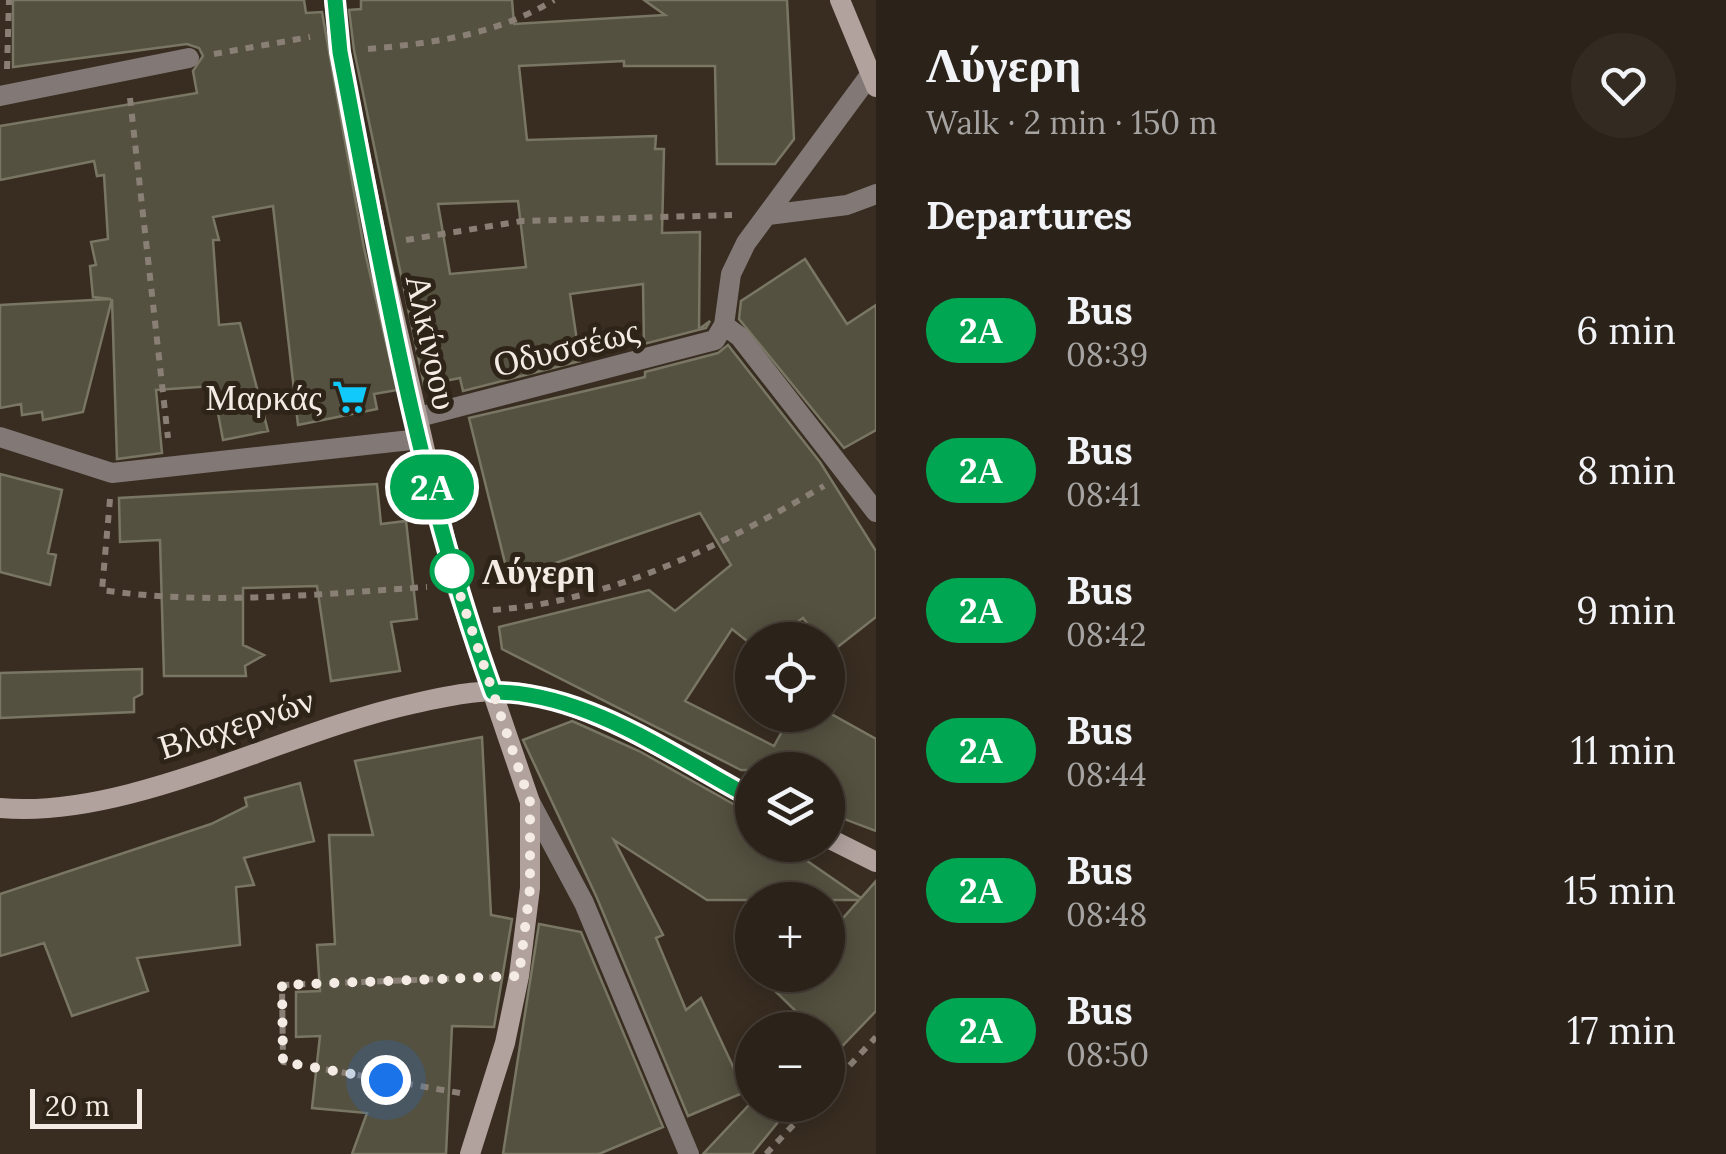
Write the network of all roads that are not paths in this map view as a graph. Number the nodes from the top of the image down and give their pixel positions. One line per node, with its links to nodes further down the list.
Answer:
1 (334, 0): 9 (street, Αλκίνοου)
2 (840, 0): 4 (street)
3 (188, 58): 5 (street)
4 (873, 81): 7 (street)
5 (3, 96)
6 (876, 194): 7 (street)
7 (768, 215): 8 (street)
8 (724, 325): 9 (street, Οδυσσέως); 11 (street)
9 (418, 429): 10 (street, Οδυσσέως); 12 (street, Αλκίνοου)
10 (0, 437)
11 (876, 512)
12 (493, 692): 13 (street, Βλαχερνών); 14 (street, Αλκίνοου); 15 (street, Βλαχερνών)
13 (735, 789)
14 (530, 802): 18 (street, Αλκίνοου); 19 (street)
15 (0, 808)
16 (845, 846): 17 (street)
17 (876, 862)
18 (470, 1154)
19 (689, 1154)

